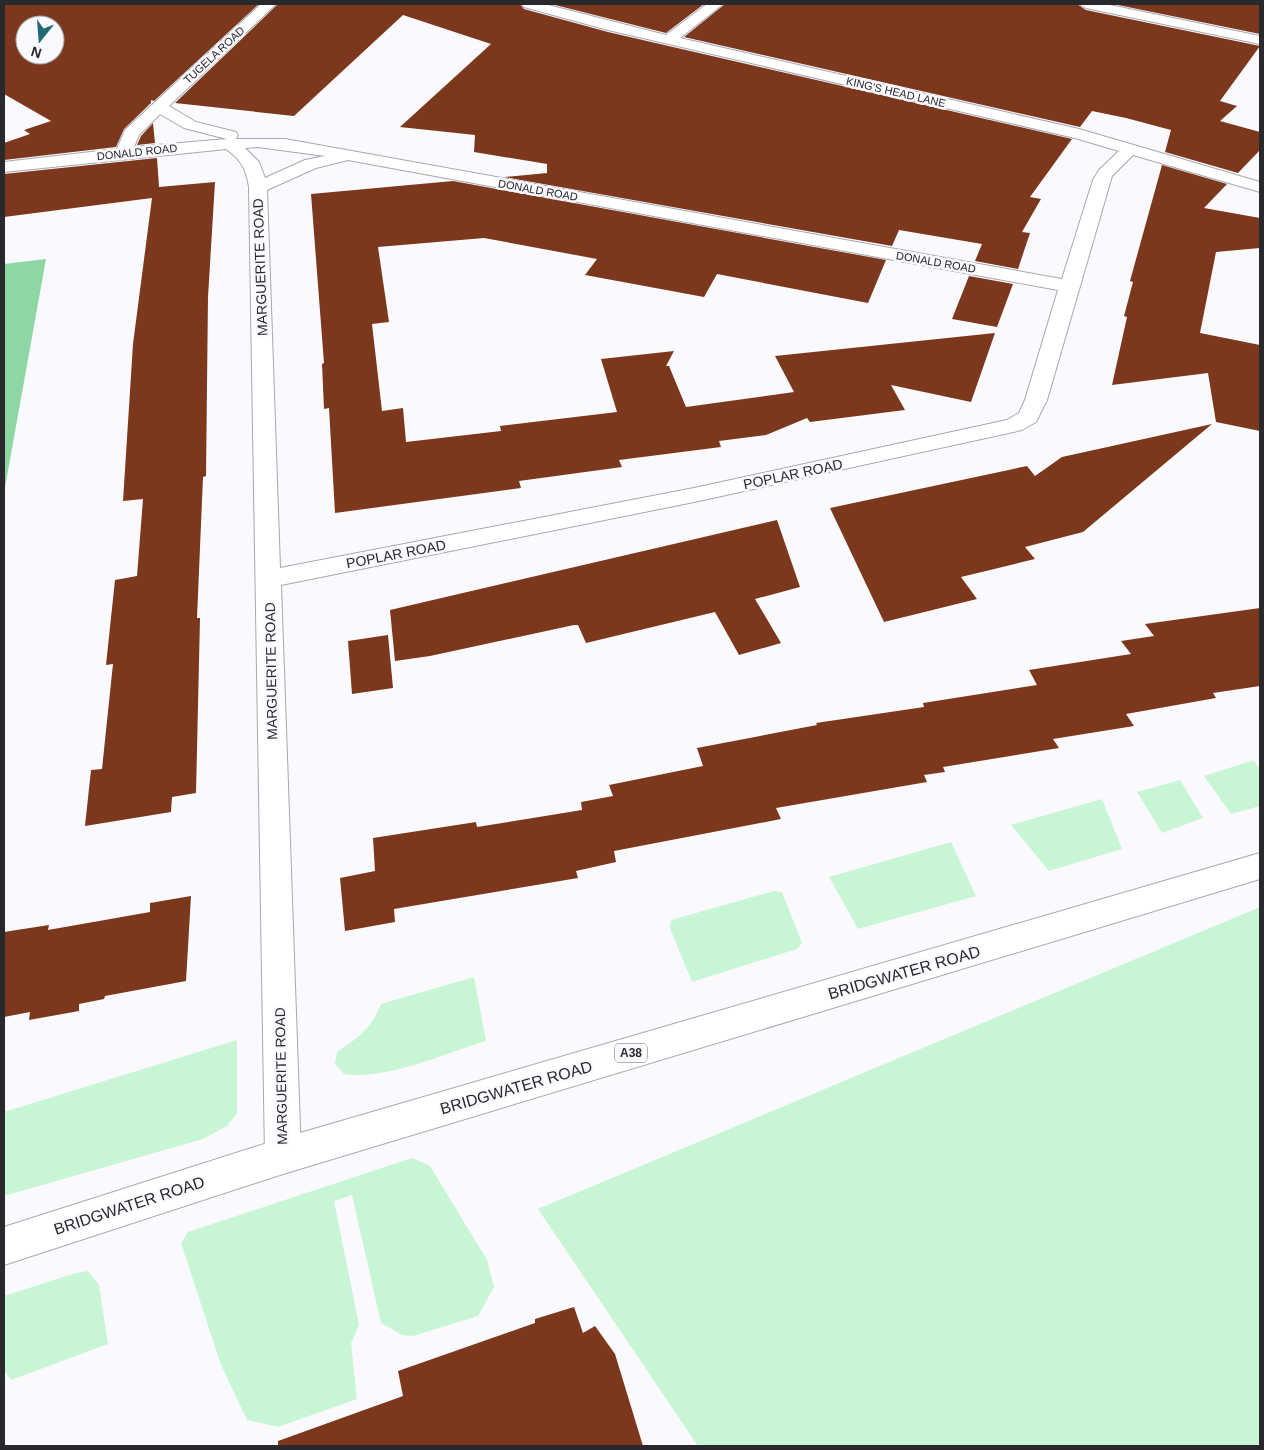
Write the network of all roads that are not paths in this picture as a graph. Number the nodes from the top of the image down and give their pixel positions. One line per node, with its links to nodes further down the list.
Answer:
1 (269, 4): 7 (main road, TUGELA ROAD)
2 (529, 4): 5 (main road, KING'S HEAD LANE)
3 (716, 4): 5 (main road)
4 (1086, 4): 6 (main road)
5 (668, 40): 10 (main road, KING'S HEAD LANE)
6 (1260, 40)
7 (159, 107): 8 (main road); 11 (main road, TUGELA ROAD)
8 (258, 142): 9 (main road, DONALD ROAD); 12 (main road, DONALD ROAD)
9 (230, 144): 11 (main road, DONALD ROAD); 14 (main road, MARGUERITE ROAD)
10 (1130, 148): 15 (main road, KING'S HEAD LANE); 16 (main road, POPLAR ROAD)
11 (124, 153): 13 (main road, DONALD ROAD)
12 (350, 156): 14 (main road, MARGUERITE ROAD); 16 (main road, DONALD ROAD)
13 (4, 167)
14 (258, 187): 17 (main road, MARGUERITE ROAD)
15 (1260, 187)
16 (1068, 286): 17 (main road, POPLAR ROAD)
17 (269, 579): 19 (main road, MARGUERITE ROAD)
18 (1260, 866): 19 (main road, BRIDGWATER ROAD / A38)
19 (283, 1156): 20 (main road, BRIDGWATER ROAD / A38)
20 (4, 1246)

